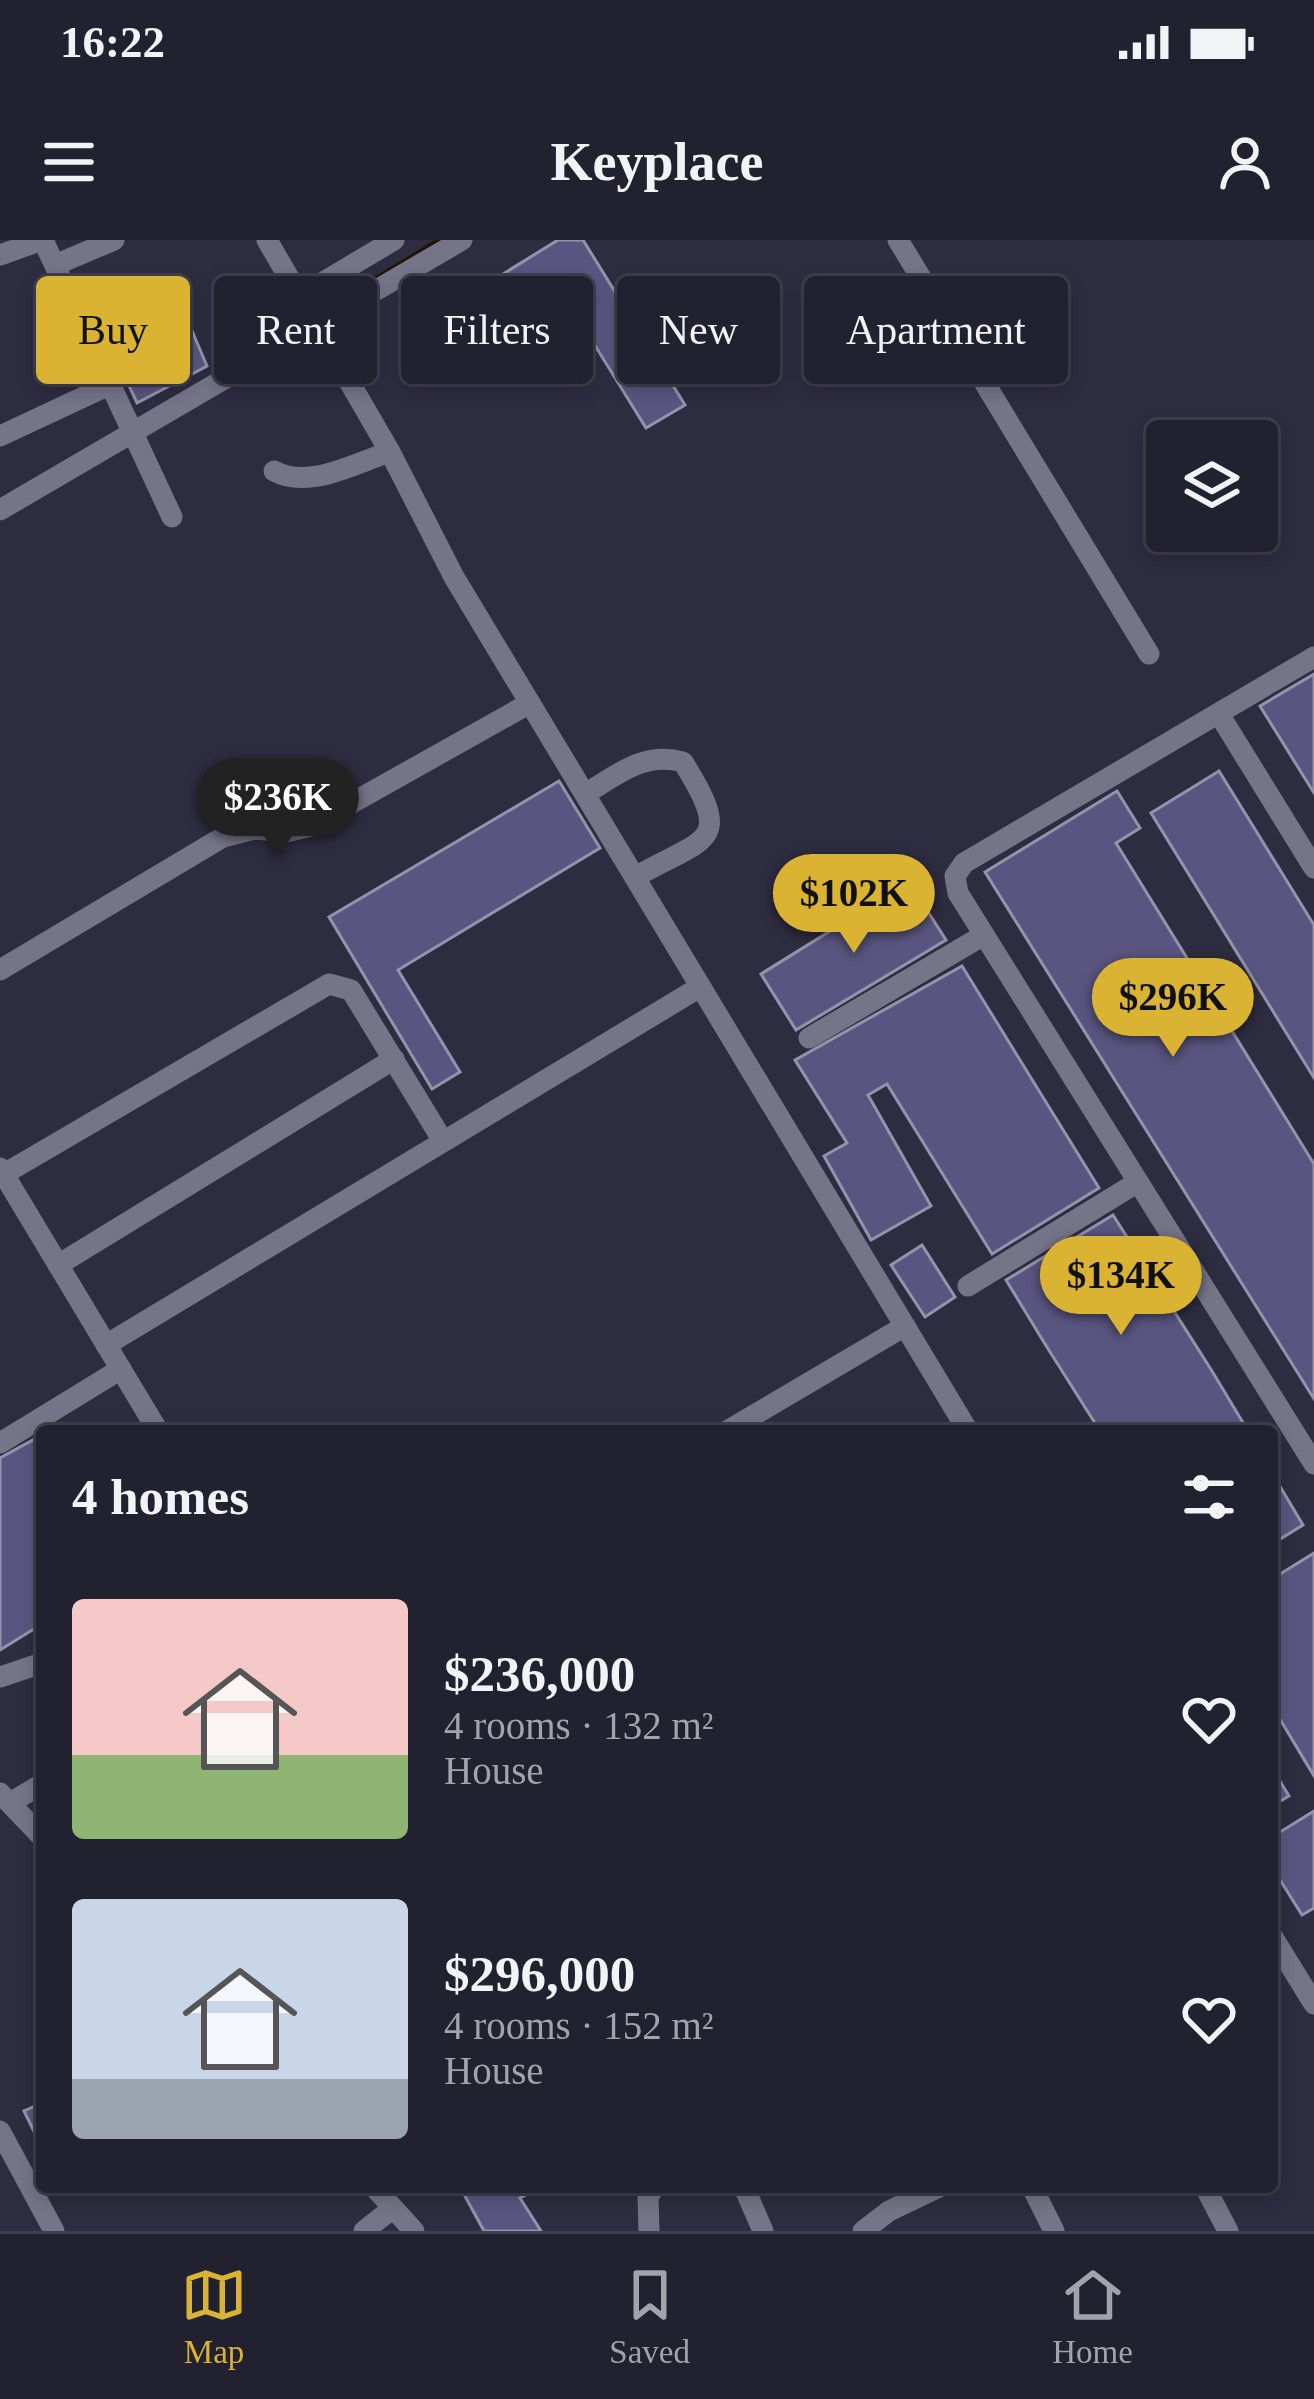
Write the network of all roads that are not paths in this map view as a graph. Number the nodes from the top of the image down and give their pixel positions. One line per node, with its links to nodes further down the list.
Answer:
1 (42, 240): 7 (street); 8 (street)
2 (114, 240): 8 (street)
3 (267, 240): 9 (street)
4 (394, 240): 10 (street)
5 (462, 240): 11 (street)
6 (898, 240): 21 (street)
7 (0, 255)
8 (55, 265): 14 (street)
9 (289, 276)
10 (350, 276)
11 (377, 279)
12 (214, 376): 15 (street)
13 (351, 384): 17 (street)
14 (107, 386): 15 (street); 16 (street)
15 (134, 432): 19 (street); 20 (street)
16 (0, 436)
17 (389, 452): 18 (street); 23 (street)
18 (274, 471)
19 (0, 510)
20 (172, 517)
21 (1149, 654)
22 (1314, 657): 24 (street)
23 (530, 703): 25 (street); 29 (street)
24 (1219, 714): 26 (street); 28 (street)
25 (584, 794): 27 (street); 27 (street)
26 (1314, 868)
27 (635, 877): 30 (street)
28 (984, 935): 31 (street); 35 (street)
29 (0, 970)
30 (700, 988): 33 (street); 38 (street)
31 (809, 1038)
32 (394, 1059): 33 (street); 34 (street); 36 (street)
33 (443, 1141): 39 (street)
34 (2, 1171): 36 (street)
35 (1138, 1182): 37 (street); 45 (street)
36 (58, 1265): 39 (street)
37 (968, 1286)
38 (905, 1326): 42 (street); 43 (street)
39 (106, 1345): 40 (street)
40 (121, 1369): 41 (street); 44 (street)
41 (154, 1425)
42 (738, 1425)
43 (964, 1425)
44 (0, 1443)
45 (1314, 1464)
46 (36, 1665): 47 (street)
47 (0, 1677)
48 (36, 1786): 49 (street)
49 (5, 1798): 50 (street)
50 (36, 1831)
51 (1278, 1946): 52 (street)
52 (1314, 2004)
53 (0, 2131): 54 (street)
54 (7, 2156): 63 (street)
55 (379, 2193): 61 (street)
56 (651, 2193): 66 (street)
57 (747, 2193): 67 (street)
58 (929, 2193): 62 (street)
59 (1035, 2193): 68 (street)
60 (1208, 2193): 69 (street)
61 (393, 2208): 64 (street); 65 (street)
62 (869, 2229)
63 (54, 2231)
64 (364, 2231)
65 (414, 2231)
66 (650, 2231)
67 (763, 2231)
68 (1054, 2231)
69 (1228, 2231)

